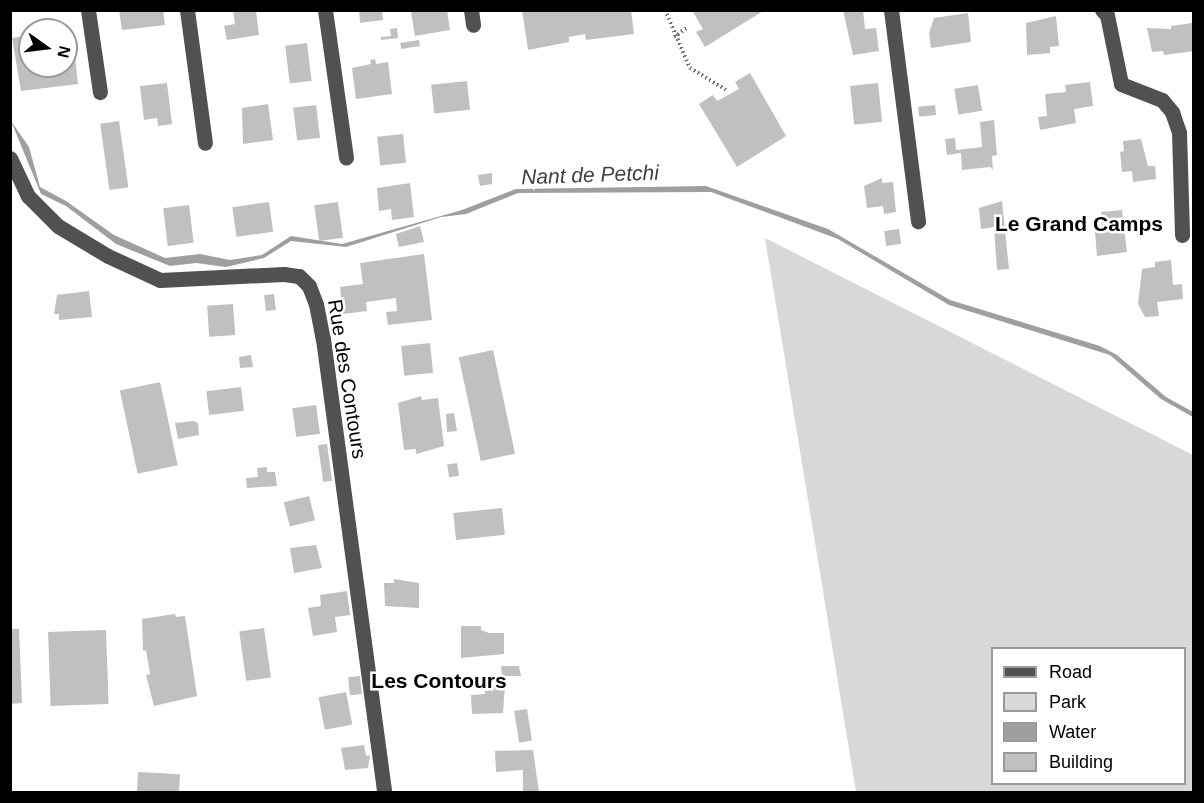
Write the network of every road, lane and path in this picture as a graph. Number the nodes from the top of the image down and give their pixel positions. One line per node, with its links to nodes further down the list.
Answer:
1 (88, 10): 10 (street)
2 (187, 10): 11 (street)
3 (326, 10): 13 (street)
4 (665, 10): 8 (path)
5 (891, 10): 14 (street)
6 (1107, 12): 15 (street)
7 (688, 27): 8 (path)
8 (674, 37): 9 (path)
9 (726, 90)
10 (100, 92)
11 (205, 143)
12 (10, 158): 16 (street, Rue des Contours)
13 (346, 158)
14 (918, 221)
15 (1182, 235)
16 (384, 792)

